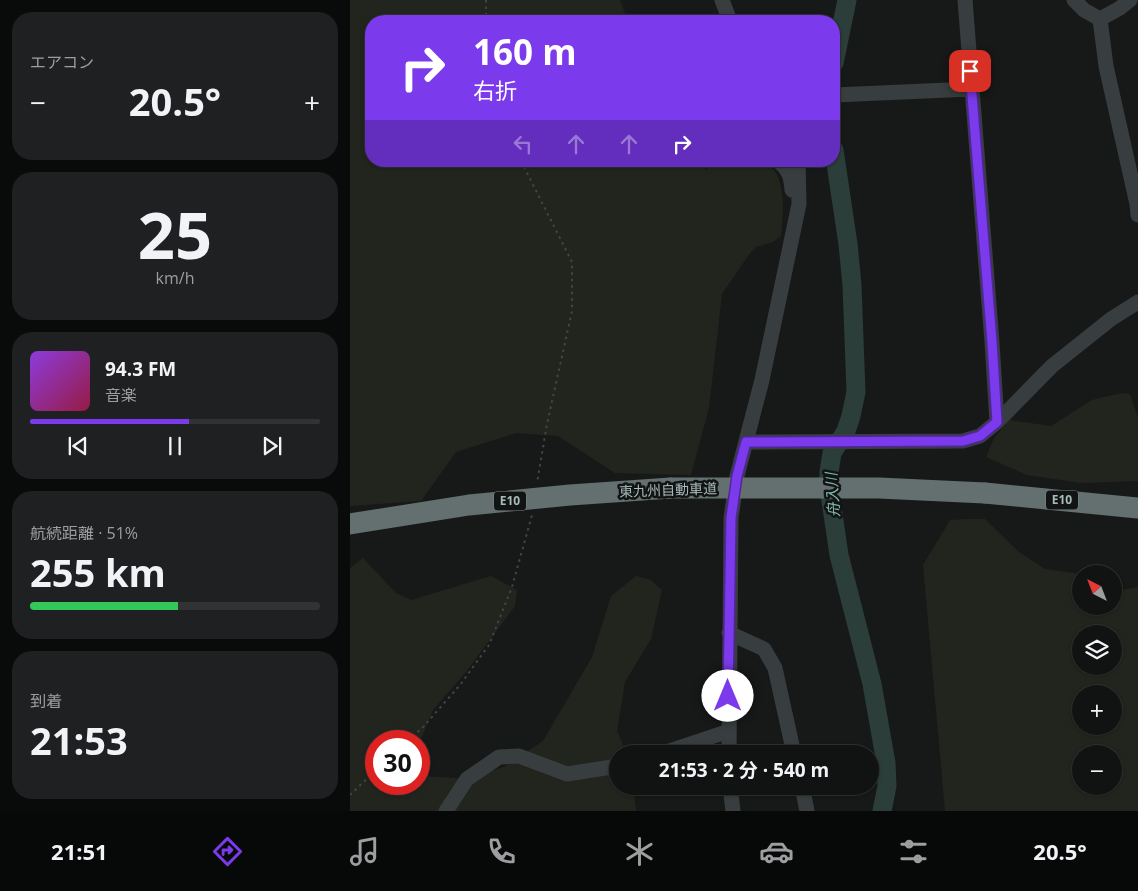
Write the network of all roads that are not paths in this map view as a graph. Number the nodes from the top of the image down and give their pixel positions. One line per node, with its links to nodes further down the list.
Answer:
1 (722, 0): 5 (street)
2 (965, 0): 7 (street)
3 (1074, 0): 6 (street)
4 (1130, 0): 6 (street)
5 (728, 15)
6 (1100, 19): 12 (street)
7 (971, 89): 8 (street); 14 (street)
8 (840, 95)
9 (786, 167): 11 (street)
10 (798, 167): 11 (street)
11 (799, 204): 15 (street)
12 (1138, 215)
13 (1138, 302): 14 (street)
14 (997, 422): 15 (street)
15 (746, 442): 18 (street)
16 (1138, 508): 17 (highway, 東九州自動車道 / E10, bridge)
17 (350, 524)
18 (729, 633): 19 (street); 22 (street)
19 (729, 731): 20 (street); 21 (street)
20 (687, 745)
21 (729, 745)
22 (792, 745)
23 (609, 767): 26 (street)
24 (731, 795): 27 (street)
25 (804, 795): 28 (street)
26 (446, 811)
27 (732, 811)
28 (807, 811)

